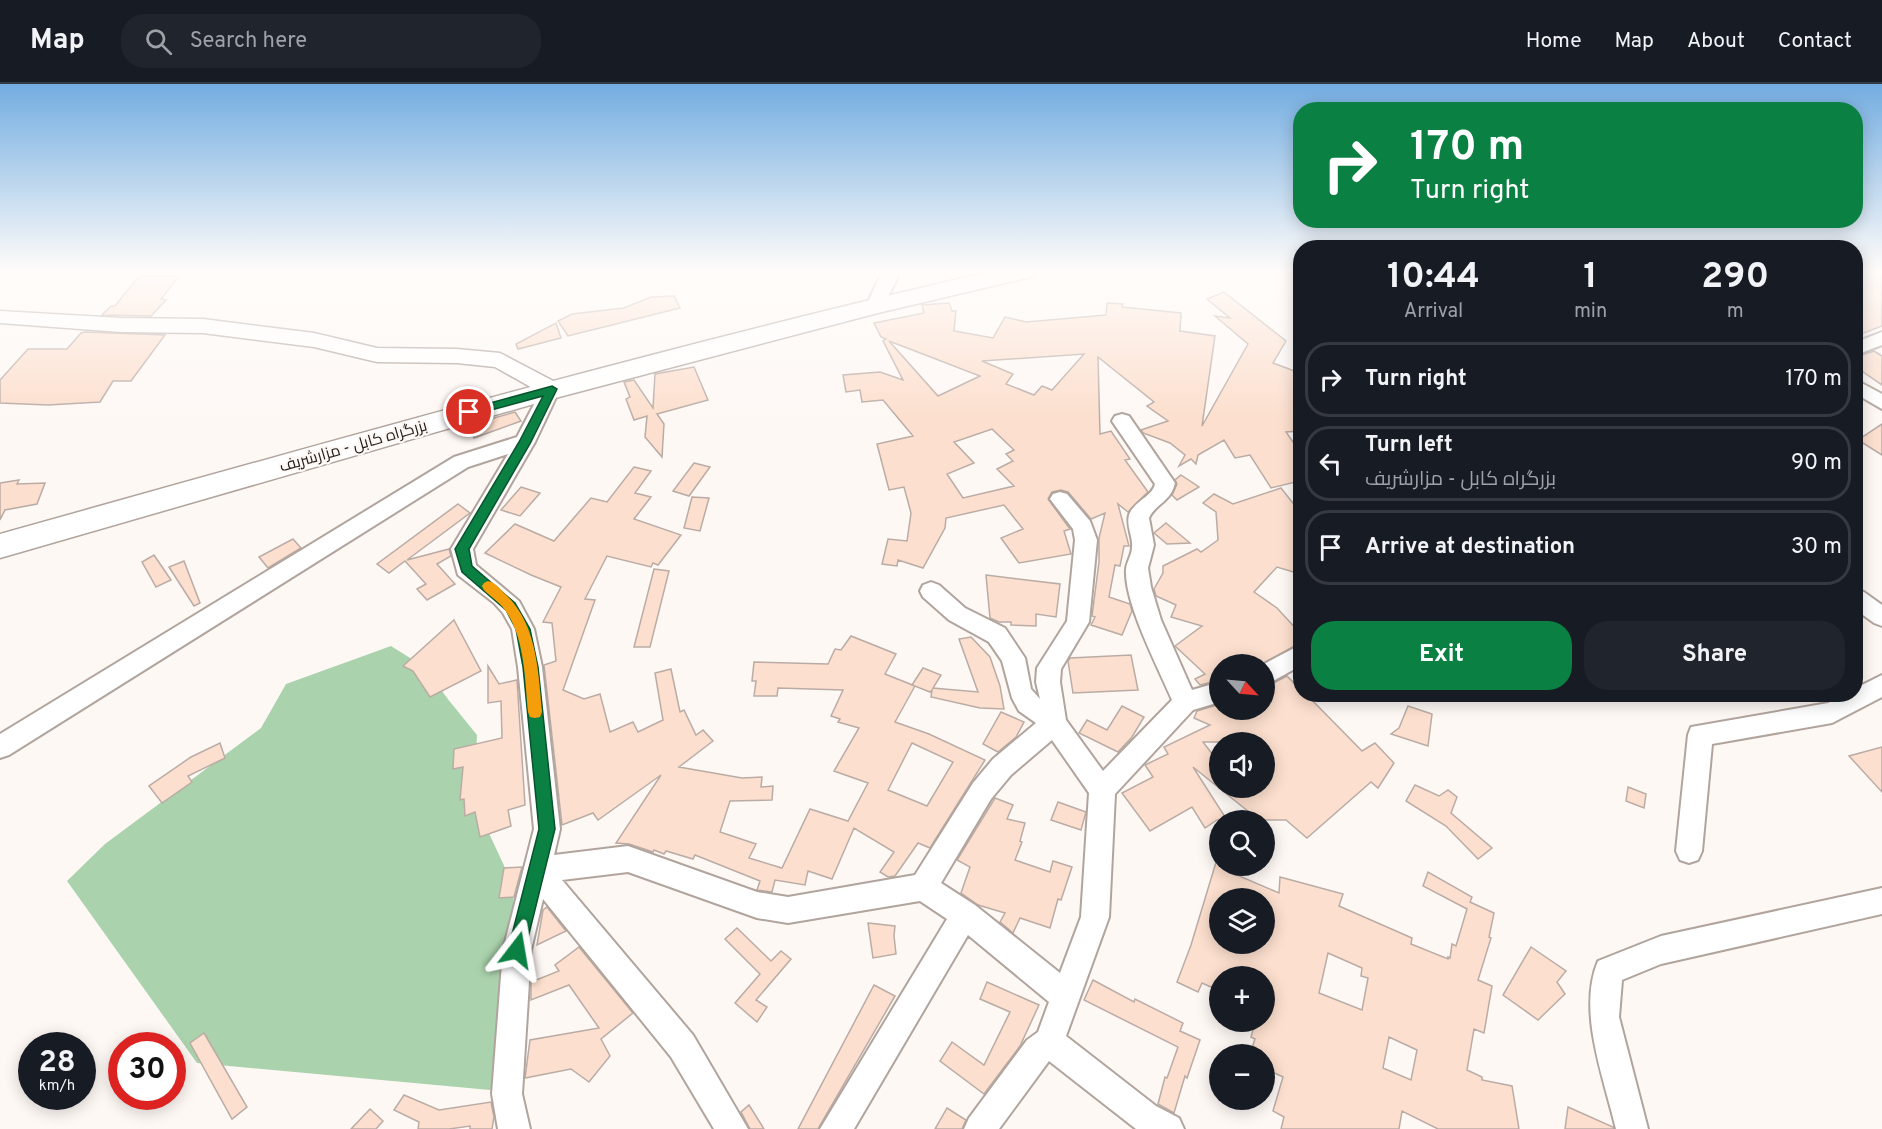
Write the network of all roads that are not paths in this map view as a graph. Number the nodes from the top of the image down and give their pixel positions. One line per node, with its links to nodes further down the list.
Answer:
1 (57, 321): 5 (street)
2 (818, 321): 5 (highway, بزرگراه کابل - مزارشریف)
3 (1882, 338): 4 (street)
4 (1863, 346)
5 (552, 389): 9 (street); 11 (highway, بزرگراه کابل - مزارشریف)
6 (1863, 391): 7 (street)
7 (1882, 403)
8 (1122, 421): 20 (street)
9 (525, 442): 23 (street); 26 (street)
10 (1060, 499): 22 (street)
11 (0, 546)
12 (932, 591): 22 (street)
13 (1863, 603): 14 (street)
14 (1882, 617)
15 (1293, 659): 16 (street)
16 (1275, 670)
17 (1882, 685): 19 (street)
18 (1209, 695): 20 (street)
19 (1863, 696)
20 (1185, 702): 24 (street)
21 (1852, 702): 25 (street)
22 (1054, 723): 24 (street); 27 (street)
23 (0, 747)
24 (1102, 790): 30 (street)
25 (1689, 851)
26 (537, 870): 27 (street); 32 (street); 33 (street)
27 (923, 887): 29 (street)
28 (1882, 901): 37 (street)
29 (965, 915): 30 (street); 34 (street)
30 (1065, 996): 31 (street)
31 (1050, 1042): 35 (street); 36 (street)
32 (514, 1129)
33 (732, 1129)
34 (836, 1129)
35 (980, 1129)
36 (1168, 1129)
37 (1632, 1129)

